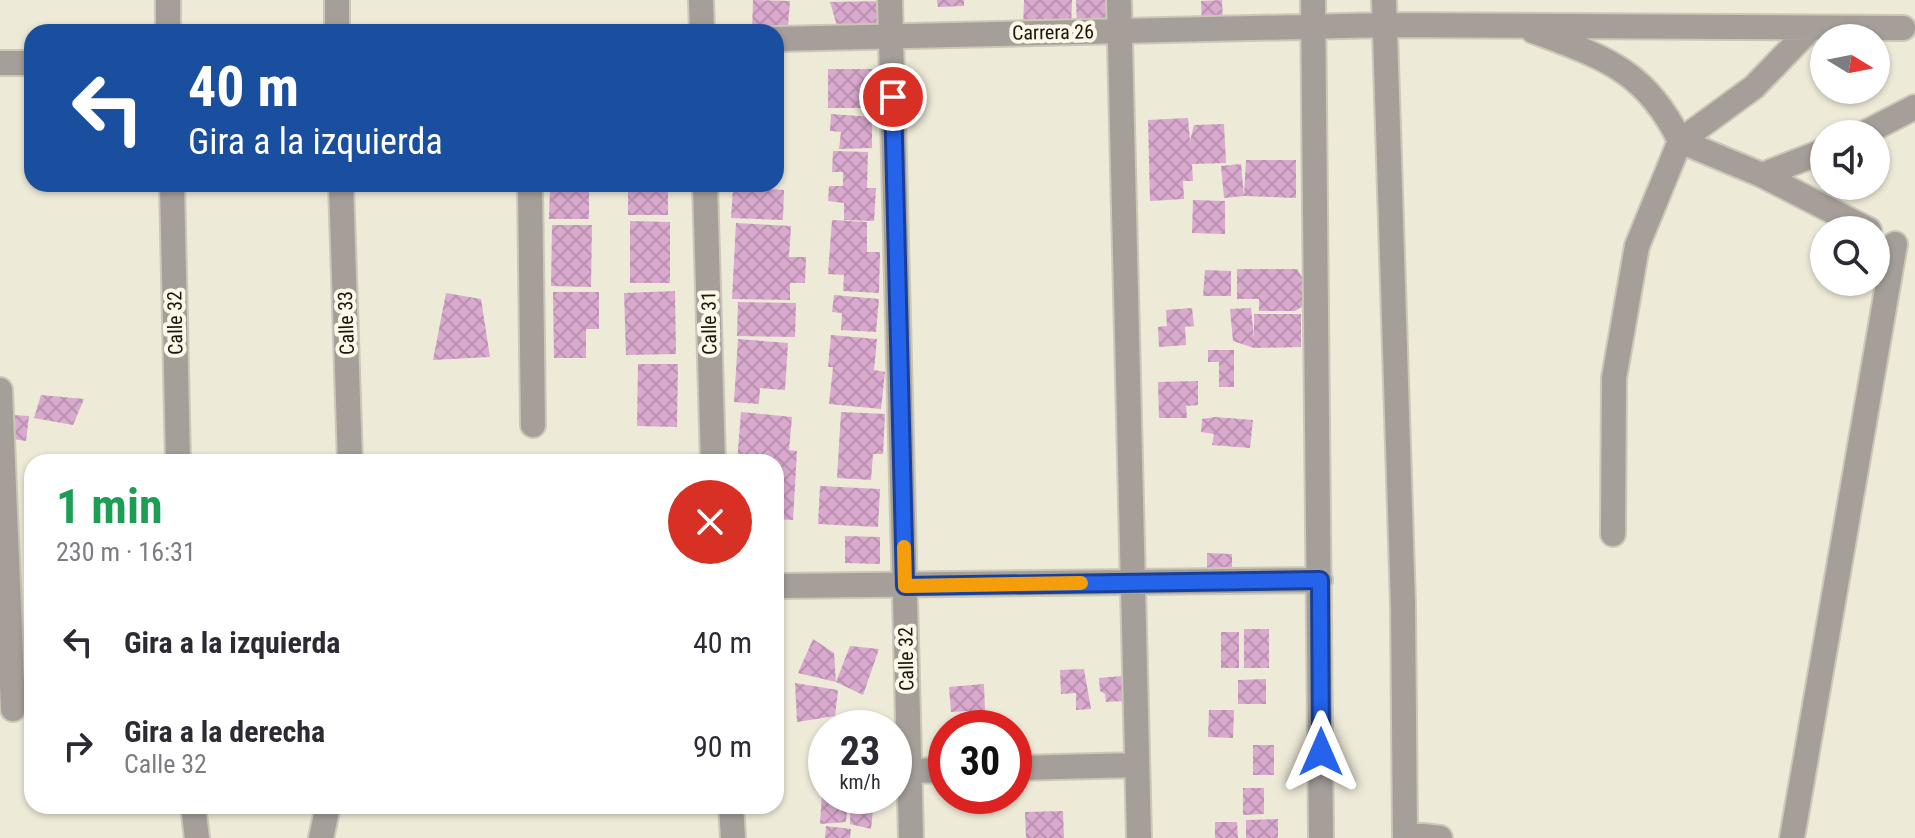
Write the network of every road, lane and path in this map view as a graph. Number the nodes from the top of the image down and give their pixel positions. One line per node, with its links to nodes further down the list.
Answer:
1 (168, 0): 8 (street)
2 (337, 0): 9 (street)
3 (701, 0): 10 (street)
4 (890, 0): 19 (street, Calle 32)
5 (1119, 0): 18 (street)
6 (1313, 0): 13 (street)
7 (1384, 0): 12 (street)
8 (168, 24)
9 (337, 24)
10 (702, 24)
11 (1516, 25): 12 (street, Carrera 26); 14 (street, Carrera 26); 25 (street)
12 (1375, 26): 13 (street, Carrera 26); 52 (street)
13 (1322, 27): 18 (street, Carrera 26); 40 (street)
14 (1810, 28)
15 (1890, 28): 16 (street, Carrera 26)
16 (1911, 28)
17 (1810, 29): 25 (street)
18 (1120, 31): 19 (street, Carrera 26); 41 (street)
19 (891, 36): 20 (street, Carrera 26); 43 (street, Calle 32)
20 (784, 39)
21 (0, 63): 22 (street)
22 (24, 63)
23 (1915, 107): 24 (street)
24 (1890, 120)
25 (1680, 141): 27 (street); 39 (street)
26 (1810, 156): 27 (street)
27 (1762, 175): 32 (street)
28 (172, 192): 36 (street, Calle 32)
29 (341, 192): 37 (street, Calle 33)
30 (530, 192): 35 (street)
31 (705, 192): 38 (street, Calle 31)
32 (1842, 216)
33 (1895, 241): 60 (street)
34 (0, 390): 44 (street)
35 (533, 425)
36 (178, 454)
37 (350, 454)
38 (713, 454)
39 (1613, 534)
40 (1320, 580): 41 (street); 58 (street)
41 (1133, 583): 43 (street); 46 (street)
42 (784, 586): 43 (street)
43 (905, 586): 45 (street, Calle 32)
44 (13, 709)
45 (908, 710)
46 (1137, 765): 47 (street); 57 (street)
47 (1032, 768)
48 (194, 814): 53 (street)
49 (326, 814): 54 (street)
50 (732, 814): 55 (street)
51 (910, 814): 56 (street, Calle 32)
52 (1405, 836): 59 (street)
53 (197, 838)
54 (321, 838)
55 (733, 838)
56 (911, 838)
57 (1139, 838)
58 (1321, 838)
59 (1440, 838)
60 (1792, 838)

